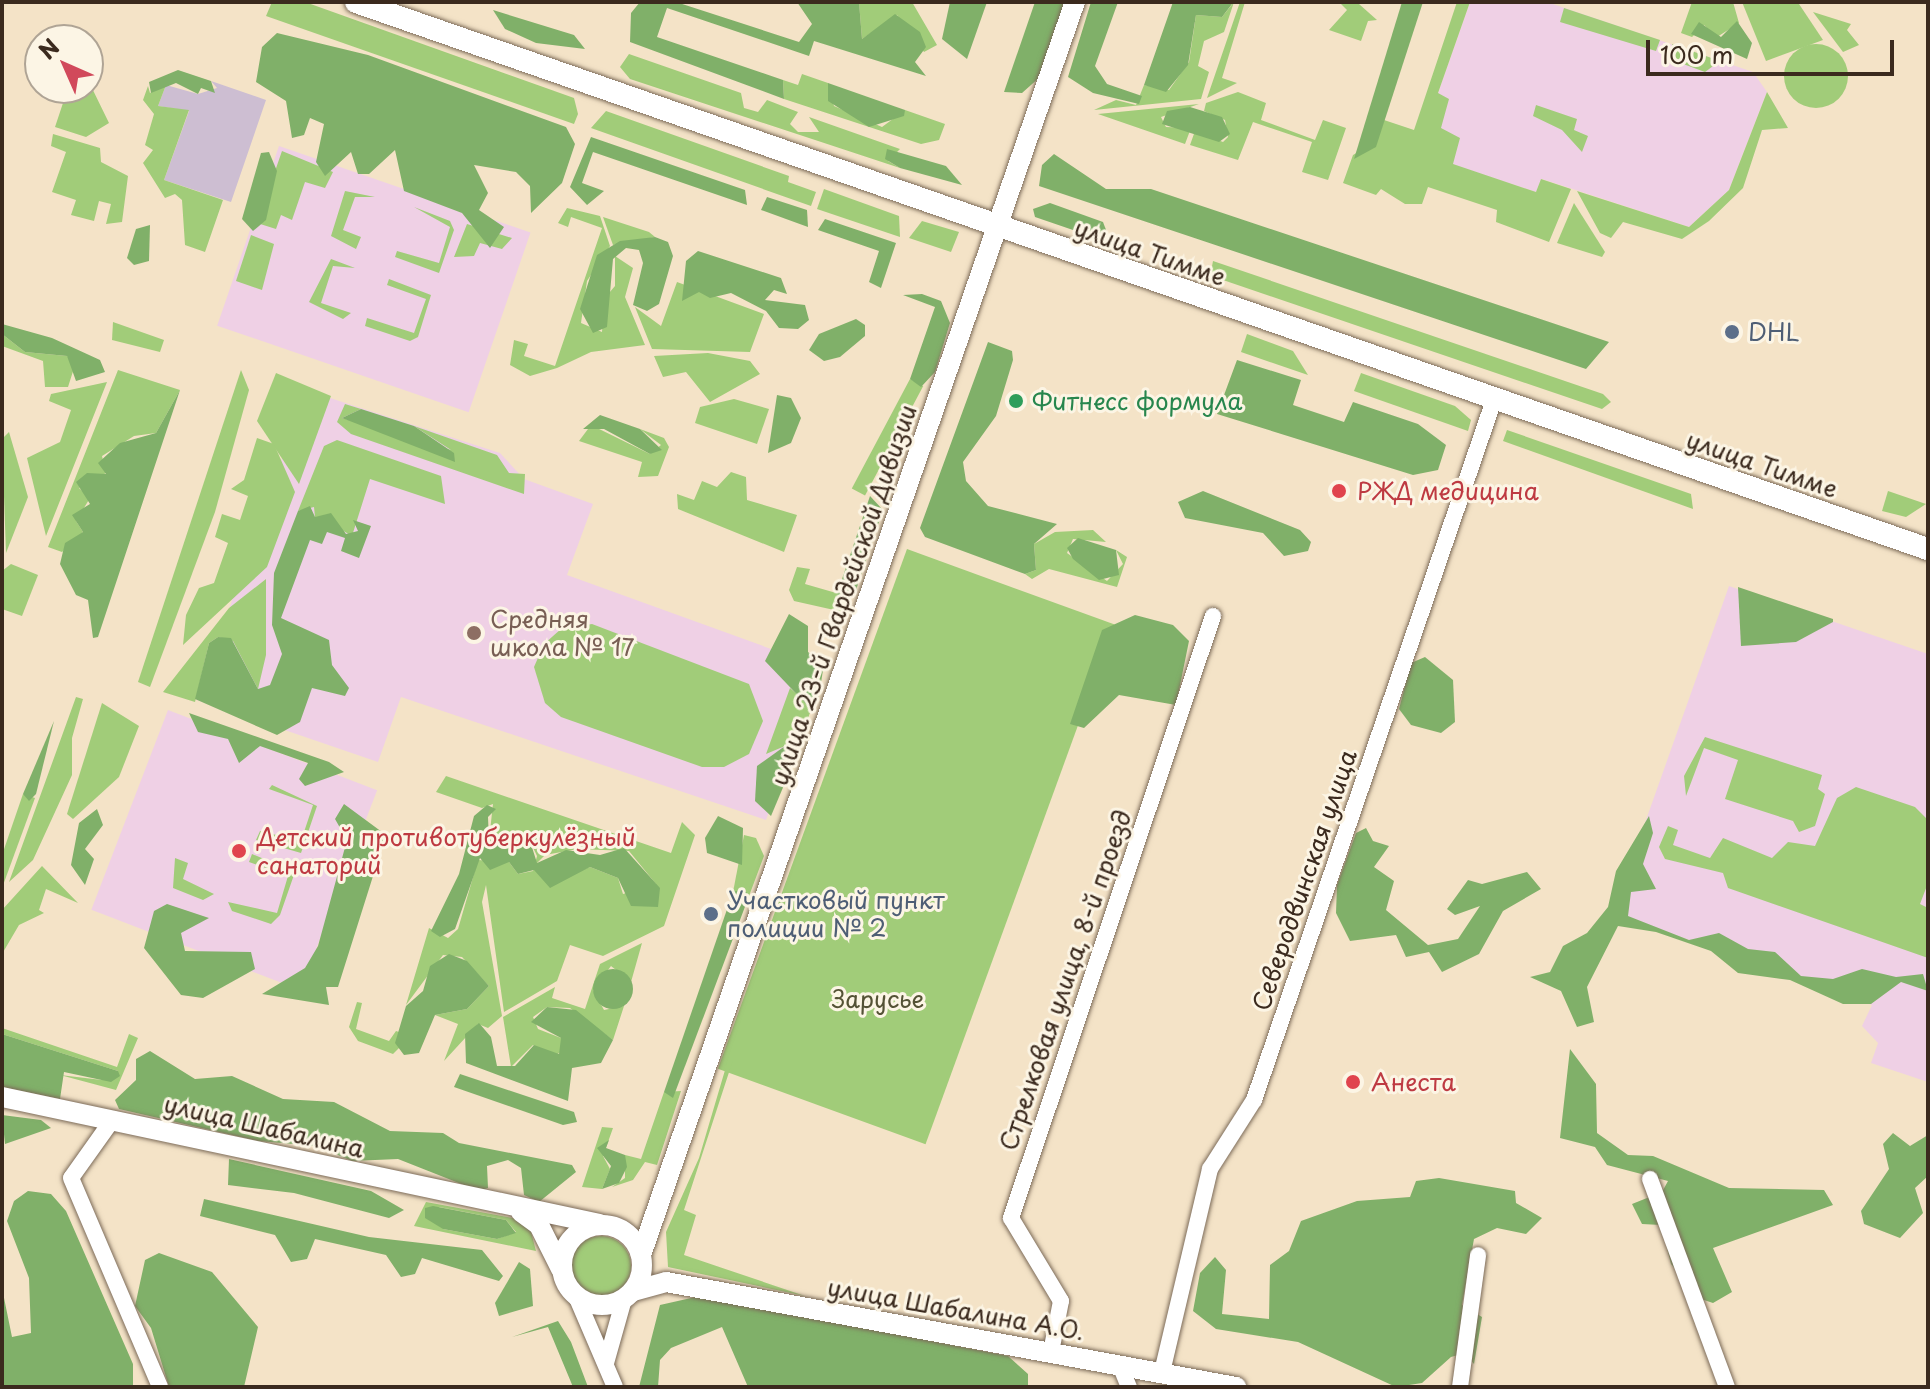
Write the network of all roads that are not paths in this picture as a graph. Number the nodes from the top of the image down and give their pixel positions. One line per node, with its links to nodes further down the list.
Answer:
1 (356, 2): 3 (main road, улица Тимме)
2 (1075, 2): 3 (street, улица 23-й Гвардейской Дивизии)
3 (998, 227): 4 (main road, улица Тимме); 10 (street, улица 23-й Гвардейской Дивизии)
4 (1494, 400): 5 (main road, улица Тимме); 23 (street, Северодвинская улица)
5 (1928, 549)
6 (1213, 616): 20 (street, Стрелковая улица, 8-й проезд)
7 (2, 1097): 8 (street, улица Шабалина)
8 (113, 1119): 11 (street, улица Шабалина); 24 (street)
9 (1650, 1179): 29 (street)
10 (659, 1205): 13 (street); 15 (street, улица 23-й Гвардейской Дивизии)
11 (514, 1208): 12 (street, улица Шабалина); 16 (street)
12 (600, 1224): 13 (street); 16 (street)
13 (621, 1229): 15 (street)
14 (1478, 1255): 28 (street)
15 (642, 1258): 17 (street); 18 (street)
16 (561, 1269): 19 (street)
17 (666, 1282): 18 (street); 20 (street, улица Шабалина А.О.)
18 (629, 1295): 19 (street); 21 (street)
19 (576, 1296): 21 (street)
20 (1051, 1352): 22 (street, улица Шабалина А.О.)
21 (606, 1363): 25 (street)
22 (1120, 1365): 23 (street, улица Шабалина А.О.); 26 (street)
23 (1162, 1372): 27 (street, улица Шабалина А.О.)
24 (160, 1387)
25 (615, 1387)
26 (1129, 1387)
27 (1236, 1387)
28 (1460, 1387)
29 (1727, 1387)

